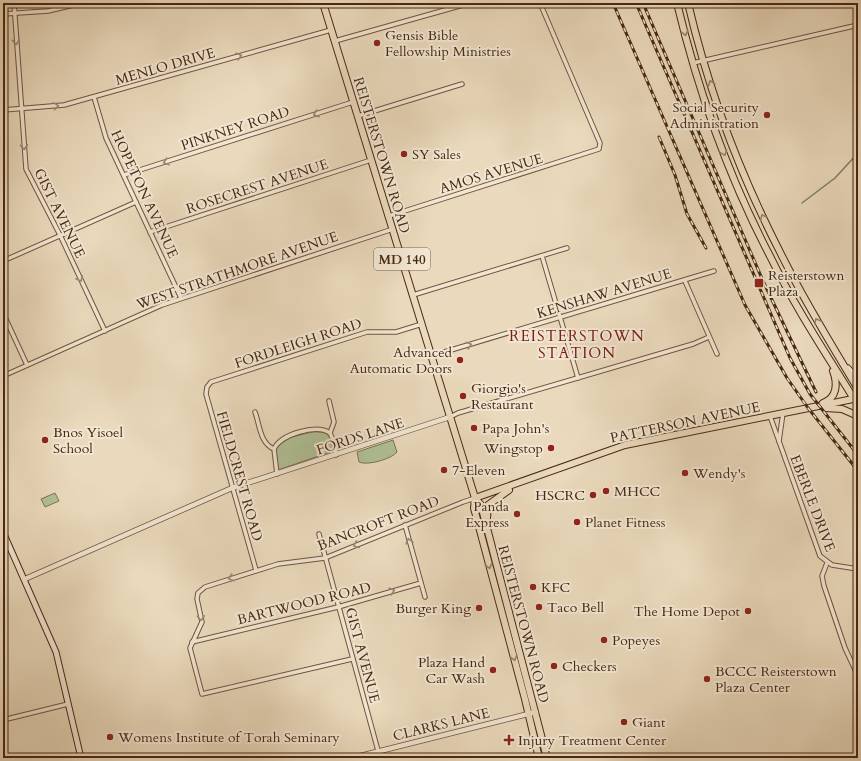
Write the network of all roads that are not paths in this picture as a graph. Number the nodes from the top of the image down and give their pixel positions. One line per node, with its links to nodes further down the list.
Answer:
1 (14, 3): 9 (street, GIST AVENUE)
2 (82, 3): 9 (street)
3 (323, 3): 11 (main road, REISTERSTOWN ROAD / MD 140)
4 (470, 3): 12 (street)
5 (540, 3): 24 (street, AMOS AVENUE)
6 (677, 3): 14 (main road, one-way to 14)
7 (688, 3): 13 (main road)
8 (3, 14): 9 (street)
9 (14, 14): 18 (street, GIST AVENUE, one-way to 18)
10 (858, 25): 13 (street)
11 (331, 30): 12 (main road, REISTERSTOWN ROAD / MD 140); 16 (street, MENLO DRIVE, one-way to 11)
12 (335, 41): 17 (main road, REISTERSTOWN ROAD / MD 140)
13 (704, 60): 14 (street); 40 (main road, one-way to 13)
14 (693, 63): 42 (main road, one-way to 42)
15 (462, 84): 20 (street)
16 (94, 97): 18 (street, MENLO DRIVE, one-way to 16); 22 (street, HOPETON AVENUE)
17 (354, 102): 20 (main road, REISTERSTOWN ROAD / MD 140); 22 (street, PINKNEY ROAD, one-way to 22)
18 (21, 108): 19 (street, MENLO DRIVE); 27 (street, GIST AVENUE, one-way to 27)
19 (3, 110)
20 (358, 116): 21 (main road, REISTERSTOWN ROAD / MD 140)
21 (371, 160): 24 (main road, REISTERSTOWN ROAD / MD 140); 26 (street, ROSECREST AVENUE)
22 (124, 175): 23 (street, HOPETON AVENUE)
23 (136, 202): 26 (street, HOPETON AVENUE); 27 (street)
24 (389, 216): 25 (main road, REISTERSTOWN ROAD / MD 140)
25 (392, 229): 33 (main road, REISTERSTOWN ROAD / MD 140); 34 (street, WEST STRATHMORE AVENUE)
26 (150, 232): 34 (street, HOPETON AVENUE)
27 (60, 235): 30 (street); 38 (street, GIST AVENUE, one-way to 38)
28 (567, 248): 29 (street)
29 (542, 256): 33 (street); 36 (street)
30 (3, 261)
31 (714, 271): 32 (street, KENSHAW AVENUE)
32 (684, 281): 36 (street, KENSHAW AVENUE); 39 (street)
33 (413, 295): 37 (main road, REISTERSTOWN ROAD / MD 140)
34 (181, 298): 38 (street, WEST STRATHMORE AVENUE)
35 (3, 313): 44 (street)
36 (560, 318): 43 (street, KENSHAW AVENUE, one-way to 36); 46 (street)
37 (422, 324): 43 (main road, REISTERSTOWN ROAD / MD 140); 48 (street, FORDLEIGH ROAD)
38 (105, 331): 44 (street, WEST STRATHMORE AVENUE)
39 (709, 337): 41 (street); 46 (street, FORDS LANE)
40 (834, 349): 47 (main road); 49 (main road)
41 (717, 354)
42 (826, 355): 50 (main road); 53 (main road)
43 (432, 356): 58 (main road, REISTERSTOWN ROAD / MD 140)
44 (27, 365): 45 (street, WEST STRATHMORE AVENUE)
45 (3, 376)
46 (578, 378): 58 (street, FORDS LANE)
47 (858, 379)
48 (207, 387): 65 (street, FIELDCREST ROAD)
49 (858, 389)
50 (856, 398): 52 (street); 53 (main road, PATTERSON AVENUE)
51 (329, 401): 59 (street)
52 (858, 404)
53 (813, 407): 55 (main road, PATTERSON AVENUE); 57 (main road)
54 (254, 412): 61 (street)
55 (782, 414): 56 (main road, PATTERSON AVENUE); 60 (street, EBERLE DRIVE)
56 (770, 416): 60 (street, EBERLE DRIVE); 64 (main road, PATTERSON AVENUE)
57 (858, 416)
58 (450, 417): 62 (street, FORDS LANE); 66 (main road, REISTERSTOWN ROAD / MD 140)
59 (330, 433): 61 (street); 62 (street)
60 (778, 442): 72 (street, EBERLE DRIVE)
61 (274, 449): 63 (street)
62 (336, 455): 63 (street, FORDS LANE)
63 (277, 474): 65 (street, FORDS LANE)
64 (515, 485): 66 (main road, PATTERSON AVENUE); 70 (main road)
65 (232, 488): 73 (street, FIELDCREST ROAD); 75 (street, FORDS LANE)
66 (475, 498): 67 (street, BANCROFT ROAD); 70 (main road, REISTERSTOWN ROAD / MD 140); 79 (main road, REISTERSTOWN ROAD / MD 140, one-way to 79)
67 (405, 526): 71 (street, BANCROFT ROAD, one-way to 71); 76 (street, one-way to 67)
68 (3, 532): 75 (main road)
69 (318, 534): 71 (street, GIST AVENUE)
70 (494, 555): 81 (main road, REISTERSTOWN ROAD / MD 140)
71 (325, 558): 73 (street, BANCROFT ROAD); 78 (street, GIST AVENUE)
72 (827, 563): 74 (street, EBERLE DRIVE); 83 (street)
73 (256, 570): 80 (street, BANCROFT ROAD, one-way to 80)
74 (858, 570)
75 (25, 579): 84 (main road)
76 (421, 583): 77 (street); 78 (street, BARTWOOD ROAD, one-way to 76)
77 (424, 597)
78 (338, 607): 80 (street, BARTWOOD ROAD); 82 (street, GIST AVENUE)
79 (504, 618): 81 (main road); 86 (main road, REISTERSTOWN ROAD / MD 140, one-way to 86)
80 (192, 642): 82 (street)
81 (517, 642): 85 (main road, REISTERSTOWN ROAD / MD 140)
82 (352, 659): 88 (street, GIST AVENUE)
83 (858, 676)
84 (68, 704): 87 (street); 89 (main road)
85 (536, 712): 86 (street, CLARKS LANE); 93 (main road, REISTERSTOWN ROAD / MD 140)
86 (529, 714): 88 (street, CLARKS LANE); 92 (main road, REISTERSTOWN ROAD / MD 140)
87 (3, 720)
88 (378, 752): 90 (street, CLARKS LANE); 91 (street, GIST AVENUE)
89 (80, 758)
90 (352, 758)
91 (380, 758)
92 (539, 758)
93 (547, 758)

